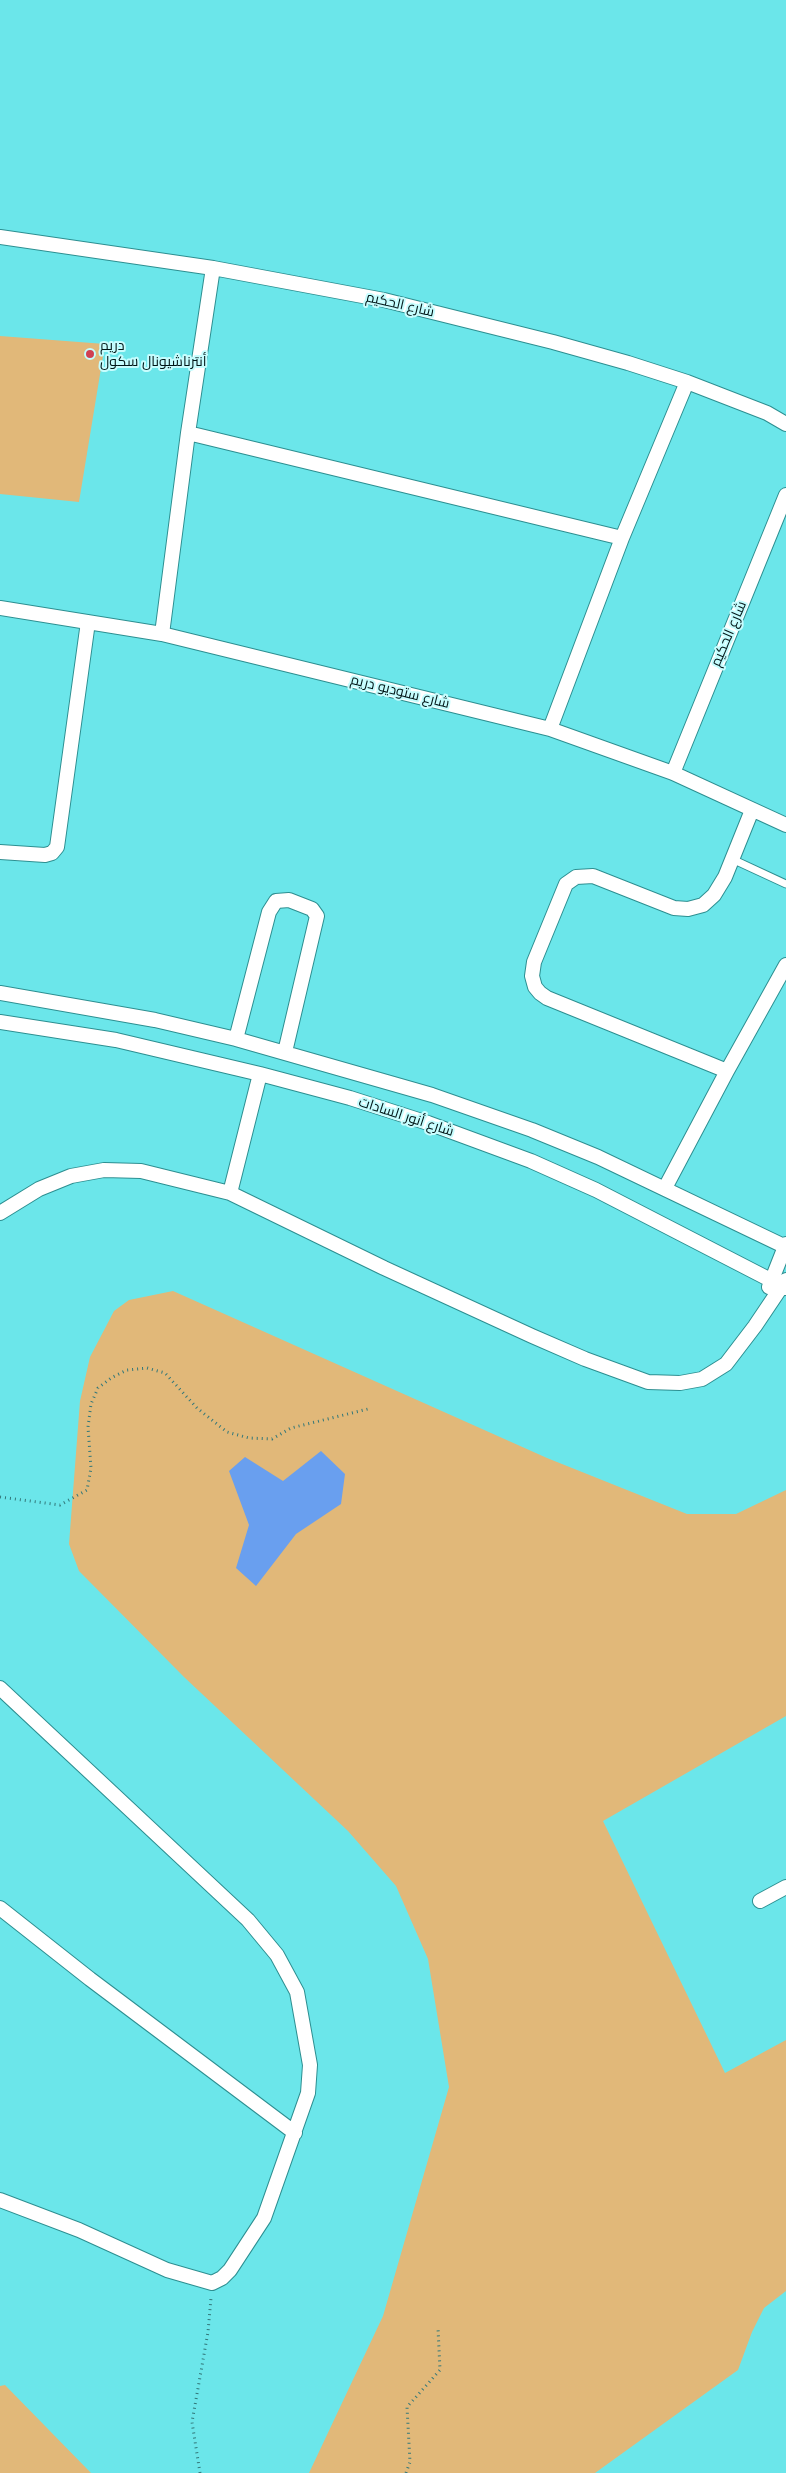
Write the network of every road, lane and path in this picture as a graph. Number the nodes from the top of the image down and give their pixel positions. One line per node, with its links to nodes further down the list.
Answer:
1 (0, 237): 2 (street, شارع الحكيم)
2 (213, 268): 3 (street, شارع الحكيم); 5 (street)
3 (687, 382): 4 (street, شارع الحكيم); 7 (street)
4 (786, 424)
5 (188, 433): 7 (street); 10 (street)
6 (786, 495): 12 (street, شارع الحكيم)
7 (622, 538): 11 (street)
8 (0, 608): 9 (street, شارع ستوديو دريم)
9 (88, 622): 10 (street, شارع ستوديو دريم); 15 (street)
10 (162, 634): 11 (street, شارع ستوديو دريم)
11 (550, 729): 12 (street, شارع ستوديو دريم)
12 (673, 773): 13 (street, شارع ستوديو دريم)
13 (752, 810): 14 (street, شارع ستوديو دريم); 16 (street)
14 (786, 825)
15 (0, 852)
16 (732, 859): 17 (lane); 23 (street)
17 (786, 884)
18 (786, 965): 23 (street)
19 (0, 993): 21 (street, شارع أنور السادات)
20 (0, 1022): 24 (street, شارع أنور السادات)
21 (236, 1039): 22 (street, شارع أنور السادات); 22 (street)
22 (285, 1052): 25 (street, شارع أنور السادات)
23 (727, 1071): 25 (street)
24 (260, 1074): 26 (street); 29 (street, شارع أنور السادات)
25 (665, 1188): 28 (street, شارع أنور السادات)
26 (230, 1193): 27 (street); 29 (street)
27 (0, 1213)
28 (786, 1246): 29 (street)
29 (781, 1283)
30 (368, 1409): 31 (path)
31 (0, 1498)
32 (0, 1688): 36 (street)
33 (786, 1887): 34 (street)
34 (760, 1901)
35 (0, 1908): 36 (street)
36 (295, 2134): 38 (street)
37 (0, 2200): 38 (street)
38 (212, 2283): 40 (path)
39 (438, 2328): 41 (path)
40 (200, 2473)
41 (406, 2473)

